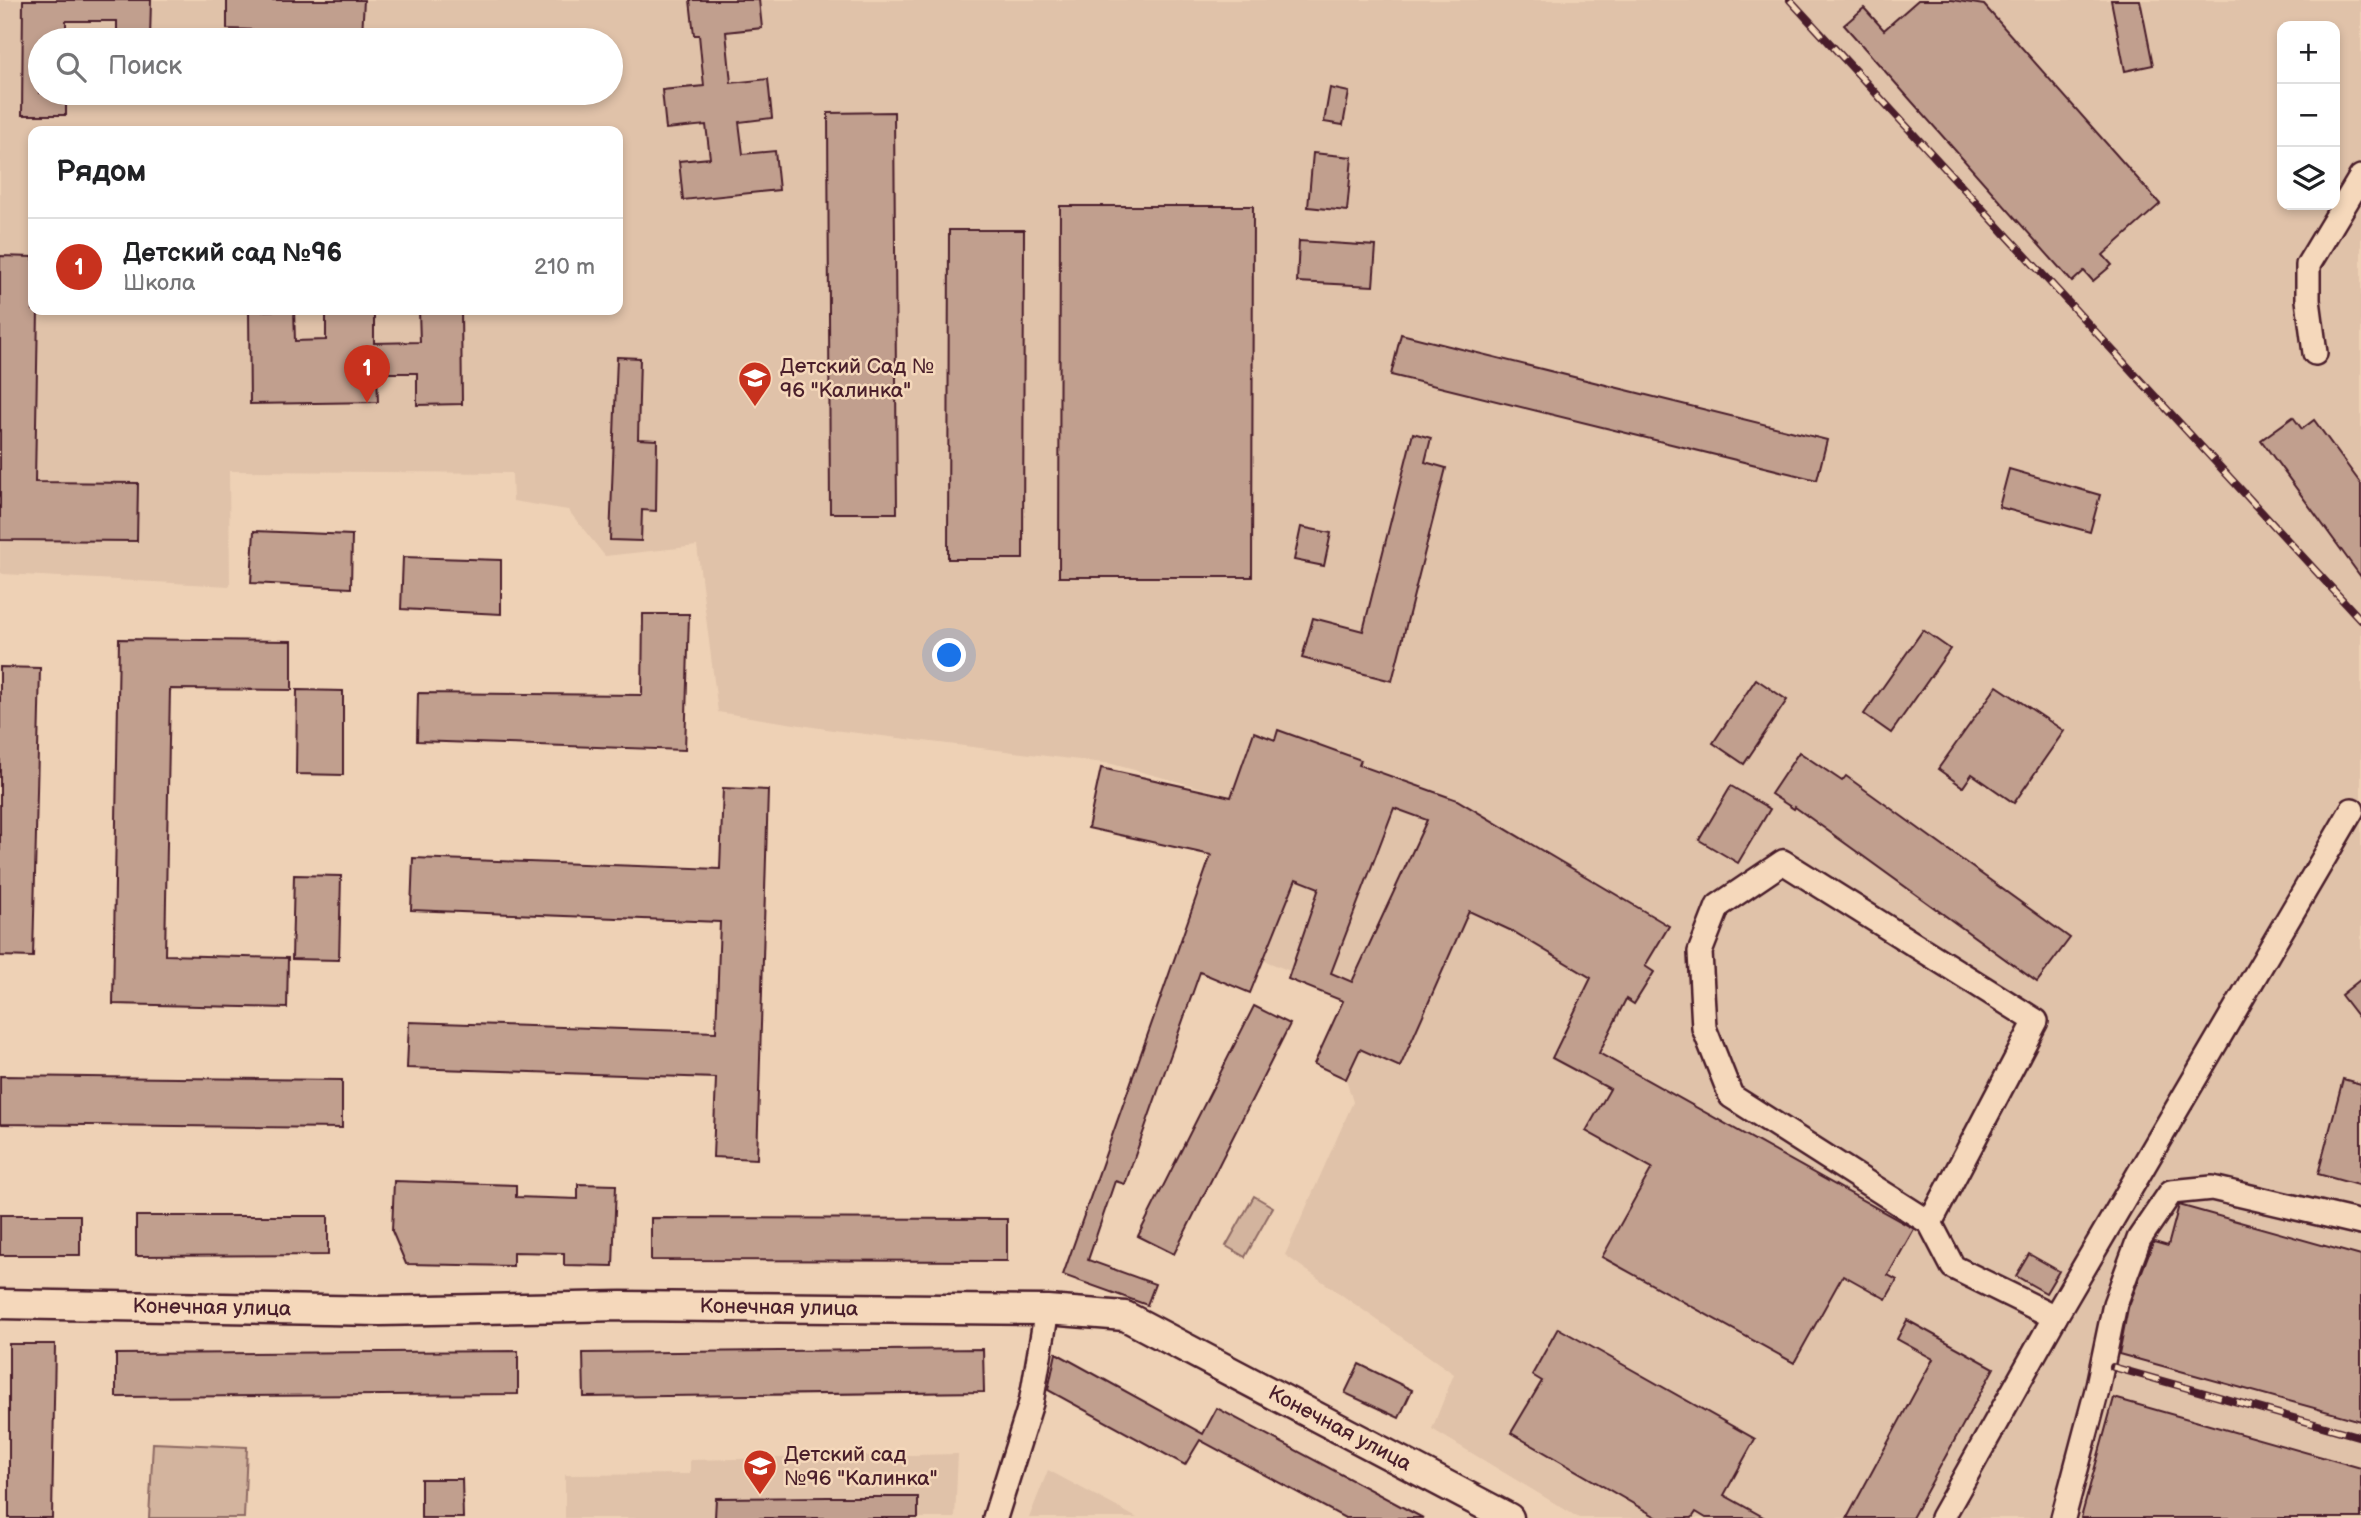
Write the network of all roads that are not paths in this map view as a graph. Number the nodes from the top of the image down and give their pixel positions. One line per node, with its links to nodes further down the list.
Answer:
1 (2361, 177): 2 (street)
2 (2315, 353)
3 (2352, 810): 8 (street)
4 (1930, 1223): 4 (street); 8 (street)
5 (2361, 1223): 12 (street)
6 (0, 1304): 7 (street, Конечная улица)
7 (1047, 1310): 9 (street); 10 (street, Конечная улица)
8 (2055, 1317): 11 (street)
9 (995, 1518)
10 (1509, 1518)
11 (1942, 1518)
12 (2063, 1518)

